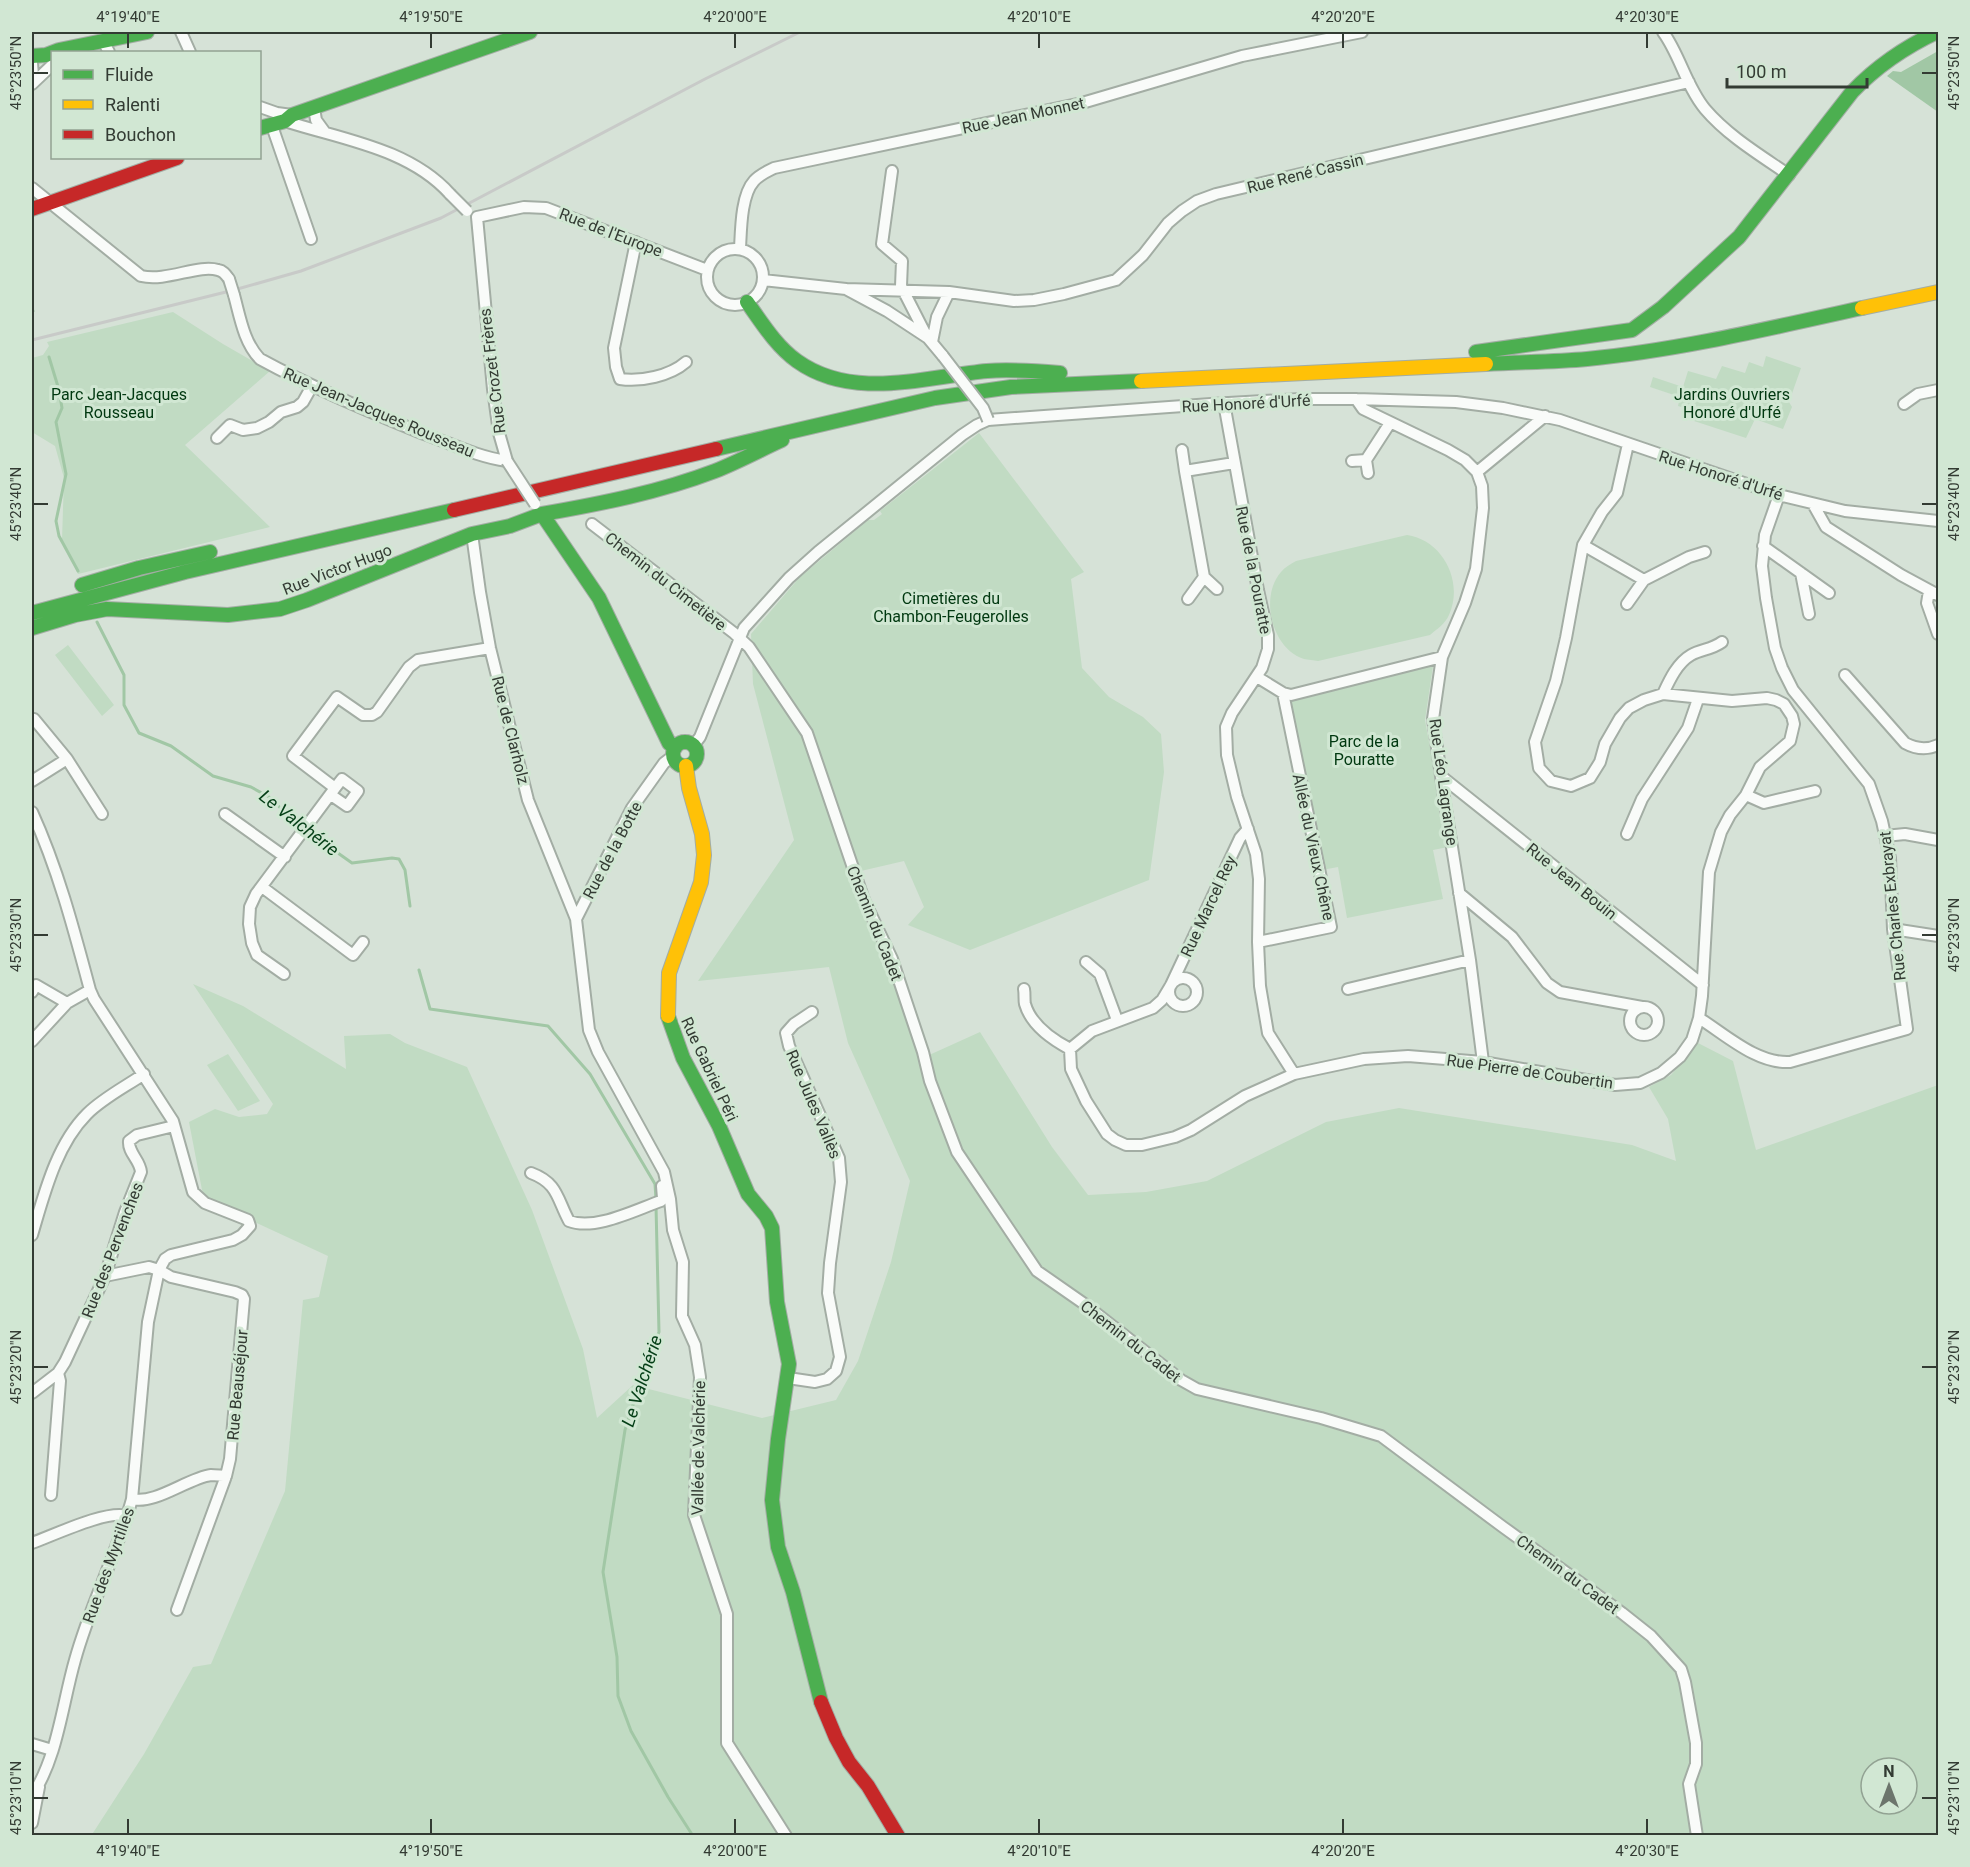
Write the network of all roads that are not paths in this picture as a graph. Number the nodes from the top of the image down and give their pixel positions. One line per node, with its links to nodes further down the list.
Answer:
1 (147, 32): 10 (main road)
2 (181, 32): 13 (street)
3 (530, 32): 20 (main road)
4 (1300, 32): 9 (street)
5 (1362, 32): 9 (street, Rue Jean Monnet)
6 (1663, 32): 18 (street)
7 (1937, 32): 25 (main road)
8 (87, 44): 10 (main road); 11 (main road); 12 (street)
9 (1303, 44): 32 (street, Rue Jean Monnet)
10 (106, 47)
11 (56, 51)
12 (74, 51)
13 (190, 51)
14 (51, 53): 15 (main road)
15 (32, 56)
16 (32, 63): 17 (street)
17 (51, 66)
18 (1689, 82): 25 (street); 38 (street, Rue René Cassin)
19 (261, 107): 21 (street); 21 (street)
20 (314, 108): 21 (main road); 22 (street)
21 (273, 123): 22 (street); 30 (street)
22 (324, 131): 29 (street, bridge)
23 (157, 161): 27 (main road)
24 (892, 171): 37 (street)
25 (1789, 175): 42 (main road)
26 (32, 188): 27 (street, Rue Jean-Jacques Rousseau)
27 (50, 203): 28 (main road); 45 (street, Rue Jean-Jacques Rousseau, bridge)
28 (32, 209)
29 (472, 214): 31 (street, Rue de l'Europe); 57 (street, Rue Crozet Frères)
30 (311, 239)
31 (636, 242): 33 (street, Rue de l'Europe); 43 (street)
32 (740, 249): 33 (street); 34 (street)
33 (707, 270): 40 (street)
34 (763, 280): 36 (street); 40 (street)
35 (1938, 281): 42 (main road)
36 (846, 289): 37 (street); 41 (street)
37 (903, 292): 38 (street, Rue René Cassin); 41 (street)
38 (949, 292): 41 (street)
39 (1938, 292): 53 (main road)
40 (747, 302): 44 (main road)
41 (930, 340): 51 (street, bridge)
42 (1476, 352): 44 (main road)
43 (686, 362)
44 (1060, 373): 65 (main road)
45 (312, 387): 54 (street); 57 (street, Rue Jean-Jacques Rousseau)
46 (1938, 390): 49 (street)
47 (1356, 399): 48 (street, Rue Honoré d'Urfé); 50 (street, Rue Honoré d'Urfé); 52 (street)
48 (1224, 403): 51 (street, Rue Honoré d'Urfé); 60 (street, Rue de la Pouratte)
49 (1904, 404)
50 (1545, 416): 55 (street, Rue Honoré d'Urfé); 62 (street)
51 (988, 420): 88 (street, Rue Honoré d'Urfé)
52 (1390, 423): 58 (street); 62 (street)
53 (818, 424): 67 (main road, Rue Victor Hugo); 84 (main road)
54 (217, 438)
55 (1628, 444): 64 (street, Rue Honoré d'Urfé); 71 (street, Rue Pierre de Coubertin)
56 (1182, 450): 61 (street)
57 (507, 460): 67 (street, Rue Crozet Frères, bridge)
58 (1366, 460): 59 (street); 63 (street)
59 (1352, 461)
60 (1234, 463): 61 (street); 93 (street, Rue de la Pouratte)
61 (1185, 471): 76 (street)
62 (1477, 472): 91 (street, Rue Léo Lagrange)
63 (1368, 473)
64 (1779, 495): 66 (street, Rue Honoré d'Urfé); 72 (street, Rue Charles Exbrayat)
65 (449, 497)
66 (1813, 504): 68 (street, Rue Honoré d'Urfé); 81 (street)
67 (538, 509): 70 (main road, Rue Victor Hugo); 100 (main road)
68 (1938, 521)
69 (592, 524): 88 (street, Chemin du Cimetière)
70 (472, 534): 86 (main road, Rue Victor Hugo); 90 (street, Rue de Clarholz)
71 (1583, 545): 77 (street); 95 (street, Rue Pierre de Coubertin)
72 (1763, 546): 75 (street); 112 (street, Rue Charles Exbrayat)
73 (219, 550): 79 (main road)
74 (1705, 552): 77 (street)
75 (1801, 573): 80 (street); 85 (street)
76 (1204, 577): 78 (street); 82 (street)
77 (1644, 580): 83 (street)
78 (1217, 589)
79 (64, 590)
80 (1828, 593)
81 (1934, 593): 87 (street)
82 (1188, 599)
83 (1627, 604)
84 (32, 613)
85 (1809, 614)
86 (32, 628)
87 (1938, 634)
88 (739, 639): 99 (street, Rue Honoré d'Urfé); 162 (street, Chemin du Cadet)
89 (1722, 642): 95 (street)
90 (490, 648): 114 (street); 117 (street, Rue de Clarholz)
91 (1442, 657): 94 (street); 103 (street, Rue Léo Lagrange)
92 (1845, 675): 98 (street)
93 (1257, 676): 94 (street); 110 (street, Rue de la Pouratte)
94 (1282, 693): 121 (street, Allée du Vieux Chêne)
95 (1663, 694): 96 (street, Rue Pierre de Coubertin)
96 (1698, 699): 106 (street, Rue Pierre de Coubertin); 111 (street)
97 (34, 719): 101 (street)
98 (1938, 745)
99 (693, 746): 100 (main road); 102 (main road)
100 (674, 752): 102 (main road); 117 (street, Rue de la Botte)
101 (67, 759): 104 (street); 108 (street)
102 (686, 766): 147 (main road, Rue Gabriel Péri)
103 (1442, 777): 116 (street, Rue Léo Lagrange); 125 (street, Rue Jean Bouin)
104 (32, 781)
105 (1815, 791): 106 (street)
106 (1746, 795): 125 (street, Rue Pierre de Coubertin)
107 (32, 812): 128 (street)
108 (102, 814)
109 (225, 814): 114 (street)
110 (1248, 830): 121 (street, Rue de la Pouratte); 134 (street, Rue Marcel Rey)
111 (1628, 834)
112 (1885, 836): 113 (street); 118 (street, Rue Charles Exbrayat)
113 (1938, 840)
114 (285, 857): 115 (street)
115 (262, 887): 120 (street); 124 (street)
116 (1459, 893): 122 (street, Rue Léo Lagrange); 131 (street)
117 (576, 919): 141 (street, Vallée de Valchérie)
118 (1893, 929): 119 (street); 133 (street, Rue Charles Exbrayat)
119 (1938, 936)
120 (363, 942)
121 (1258, 942): 139 (street, Rue de la Pouratte)
122 (1470, 960): 127 (street); 137 (street, Rue Léo Lagrange)
123 (1086, 962): 134 (street)
124 (284, 974)
125 (1703, 985): 133 (street, Rue Pierre de Coubertin)
126 (1024, 989): 136 (street)
127 (1348, 989)
128 (90, 990): 130 (street); 138 (street)
129 (32, 992): 130 (street)
130 (67, 1003): 135 (street)
131 (1642, 1007)
132 (812, 1012): 147 (street, Rue Jules Vallès)
133 (1699, 1018): 137 (street, Rue Pierre de Coubertin)
134 (1117, 1020): 136 (street, Rue Marcel Rey)
135 (32, 1041)
136 (1070, 1049): 139 (street, Rue Pierre de Coubertin)
137 (1484, 1062): 139 (street, Rue Pierre de Coubertin)
138 (144, 1074): 140 (street); 143 (street)
139 (1294, 1074)
140 (174, 1126): 144 (street); 145 (street, Rue des Pervenches)
141 (647, 1142): 142 (street); 160 (street, Vallée de Valchérie)
142 (531, 1173)
143 (32, 1235)
144 (159, 1270): 145 (street, Rue Beauséjour); 149 (street, Rue Beauséjour); 151 (street, Rue des Myrtilles)
145 (105, 1275): 146 (street, Rue des Pervenches)
146 (58, 1373): 148 (street, Rue des Pervenches); 150 (street)
147 (788, 1378): 161 (main road, Rue Gabriel Péri)
148 (32, 1393)
149 (226, 1476): 151 (street); 154 (street, Rue Beauséjour)
150 (51, 1495)
151 (132, 1499): 152 (street, Rue des Myrtilles)
152 (128, 1516): 153 (street); 156 (street, Rue des Myrtilles)
153 (32, 1544)
154 (177, 1610)
155 (32, 1743): 156 (street)
156 (51, 1750): 157 (street, Rue des Myrtilles)
157 (39, 1784): 158 (street); 159 (street)
158 (32, 1796)
159 (32, 1823)
160 (786, 1836)
161 (898, 1836)
162 (1697, 1836)

